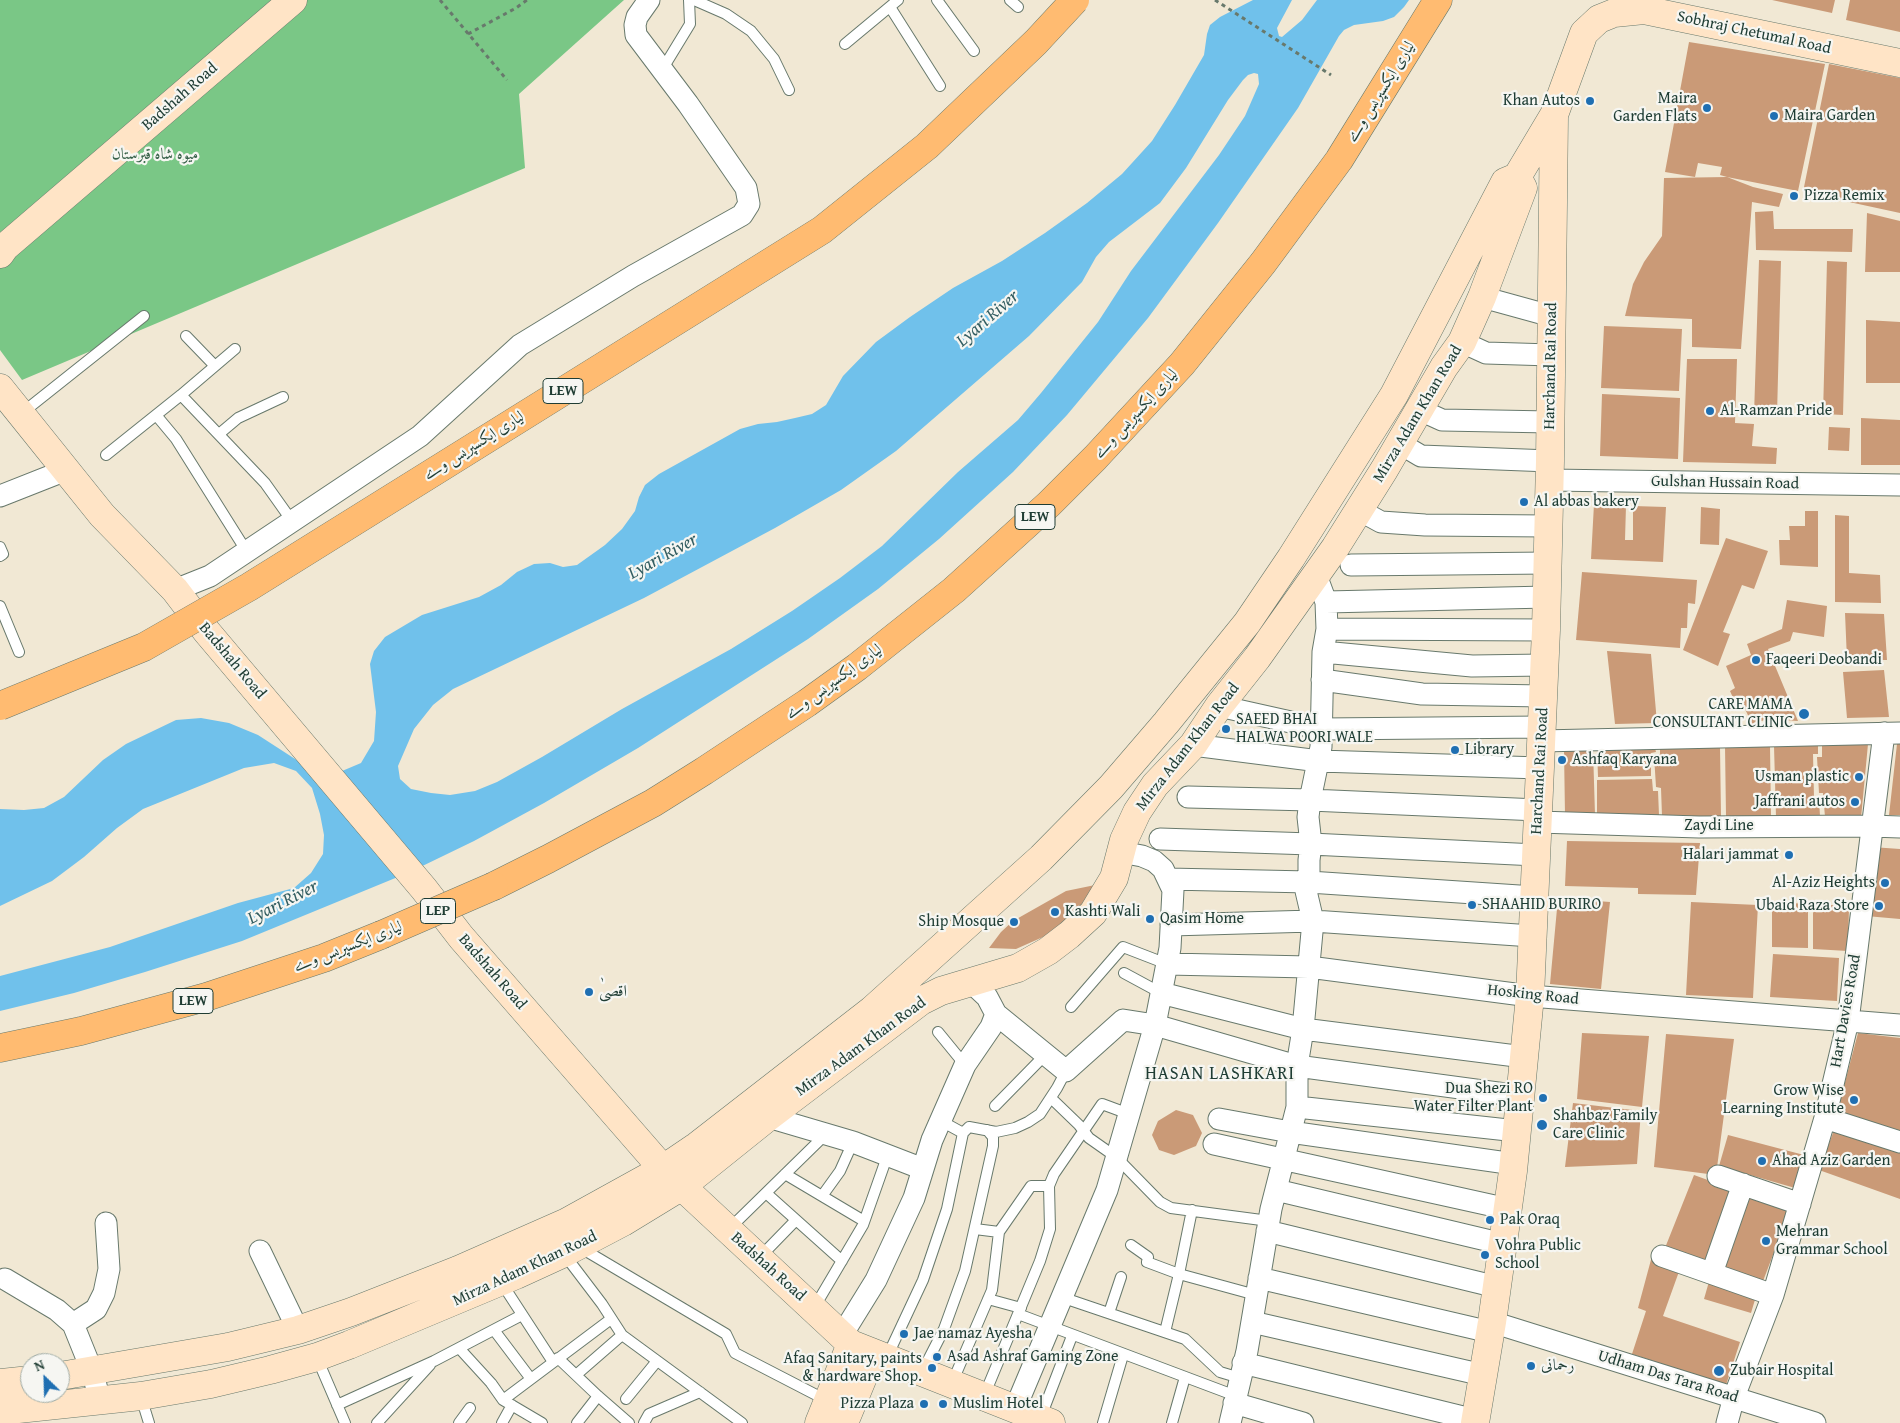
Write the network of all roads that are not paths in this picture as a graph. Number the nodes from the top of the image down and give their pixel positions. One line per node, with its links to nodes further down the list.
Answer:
1 (293, 0): 20 (main road, Badshah Road)
2 (649, 0): 15 (street)
3 (689, 0): 15 (lane)
4 (694, 0): 17 (lane)
5 (898, 0): 10 (lane)
6 (937, 0): 13 (lane)
7 (1075, 0): 63 (highway, لیاری ایکسپریس وے / LEW, bridge)
8 (1438, 0): 82 (highway, لیاری ایکسپریس وے / LEW)
9 (1611, 6): 11 (main road, Sobhraj Chetumal Road); 14 (main road, Sobhraj Chetumal Road)
10 (890, 7): 12 (lane); 16 (lane)
11 (1584, 33): 18 (main road, Mirza Adam Khan Road)
12 (845, 44)
13 (974, 51)
14 (1900, 63)
15 (662, 70): 44 (street)
16 (940, 86)
17 (789, 90)
18 (1554, 114): 19 (main road, Mirza Adam Khan Road); 23 (main road, Harchand Rai Road)
19 (1518, 177): 21 (main road, Mirza Adam Khan Road); 132 (main road, Mirza Adam Khan Road)
20 (0, 254)
21 (1482, 297): 23 (street); 25 (main road, Mirza Adam Khan Road)
22 (144, 316): 33 (lane)
23 (1552, 316): 27 (main road, Harchand Rai Road)
24 (186, 336): 28 (lane)
25 (1462, 342): 27 (street); 32 (main road, Mirza Adam Khan Road)
26 (235, 349): 28 (lane)
27 (1551, 355): 35 (main road, Harchand Rai Road)
28 (215, 366): 30 (lane)
29 (0, 388): 33 (main road, Badshah Road)
30 (181, 395): 34 (lane); 36 (lane)
31 (283, 397): 36 (lane)
32 (1420, 410): 35 (street); 37 (main road, Mirza Adam Khan Road)
33 (21, 414): 39 (main road, Badshah Road)
34 (156, 416): 38 (lane); 47 (lane)
35 (1550, 422): 40 (main road, Harchand Rai Road)
36 (218, 434): 44 (lane)
37 (1399, 444): 40 (street, Gulshan Hussain Road); 43 (main road, Mirza Adam Khan Road)
38 (106, 455)
39 (66, 470): 42 (street); 52 (main road, Badshah Road)
40 (1550, 470): 41 (street, Gulshan Hussain Road); 45 (main road, Harchand Rai Road)
41 (1900, 485)
42 (0, 496)
43 (1360, 510): 45 (street); 51 (main road, Mirza Adam Khan Road)
44 (292, 521): 47 (street)
45 (1548, 526): 49 (main road, Harchand Rai Road)
46 (0, 547): 48 (lane)
47 (247, 552): 52 (street)
48 (0, 556)
49 (1548, 563): 50 (street); 53 (main road, Harchand Rai Road)
50 (1351, 564)
51 (1316, 575): 54 (street); 64 (main road, Mirza Adam Khan Road)
52 (175, 590): 132 (main road, Badshah Road)
53 (1547, 597): 54 (street); 57 (main road, Harchand Rai Road)
54 (1326, 602): 56 (street)
55 (0, 606): 58 (lane)
56 (1327, 629): 57 (street); 59 (street)
57 (1546, 630): 60 (main road, Harchand Rai Road)
58 (19, 652)
59 (1322, 652): 60 (street); 61 (street)
60 (1545, 665): 62 (main road, Harchand Rai Road)
61 (1322, 680): 62 (street); 65 (street)
62 (1544, 696): 67 (main road, Harchand Rai Road)
63 (0, 706)
64 (1219, 706): 65 (street); 68 (main road, Mirza Adam Khan Road)
65 (1322, 728): 67 (street); 69 (street)
66 (1892, 733): 67 (street); 74 (street, Hart Davies Road)
67 (1542, 734): 70 (main road, Harchand Rai Road)
68 (1192, 745): 69 (street); 78 (main road, Mirza Adam Khan Road)
69 (1319, 761): 70 (street); 72 (street)
70 (1540, 768): 73 (main road, Harchand Rai Road)
71 (1188, 797): 72 (street, Zaydi Line)
72 (1310, 800): 73 (street, Zaydi Line); 77 (street)
73 (1538, 816): 74 (street, Zaydi Line); 79 (main road, Harchand Rai Road)
74 (1871, 826): 75 (street, Zaydi Line); 96 (street, Hart Davies Road)
75 (1900, 827)
76 (1160, 839): 77 (street)
77 (1311, 844): 79 (street); 81 (street)
78 (1121, 852): 80 (street); 91 (main road, Mirza Adam Khan Road)
79 (1536, 856): 83 (main road, Harchand Rai Road)
80 (1168, 879): 81 (street); 85 (street)
81 (1309, 882): 83 (street); 84 (street)
82 (494, 886): 86 (highway, لیاری ایکسپریس وے / LEP, bridge)
83 (1534, 897): 87 (main road, Harchand Rai Road)
84 (1313, 921): 85 (street); 87 (street); 89 (street)
85 (1171, 925): 88 (street)
86 (381, 935): 101 (highway, لیاری ایکسپریس وے / LEW)
87 (1532, 936): 93 (main road, Harchand Rai Road)
88 (1167, 964): 89 (street, Hosking Road); 92 (street); 94 (lane)
89 (1310, 968): 93 (street, Hosking Road); 99 (street)
90 (1124, 973): 92 (lane)
91 (972, 983): 95 (street); 112 (main road, Mirza Adam Khan Road)
92 (1161, 993): 97 (street); 99 (street)
93 (1530, 996): 96 (street, Hosking Road); 103 (main road, Harchand Rai Road)
94 (1071, 1007)
95 (996, 1014): 102 (street); 104 (street)
96 (1848, 1021): 98 (street, Hosking Road); 113 (street, Hart Davies Road)
97 (1155, 1025): 105 (street); 106 (street); 111 (street)
98 (1900, 1025)
99 (1303, 1029): 103 (street); 105 (street)
100 (938, 1032): 104 (lane)
101 (0, 1048)
102 (1045, 1055): 106 (street); 109 (lane)
103 (1524, 1057): 107 (main road, Harchand Rai Road)
104 (966, 1065): 115 (street)
105 (1297, 1066): 107 (street); 110 (street)
106 (1066, 1071): 108 (lane)
107 (1520, 1096): 118 (main road, Harchand Rai Road)
108 (1051, 1098): 116 (lane); 117 (lane)
109 (995, 1106)
110 (1297, 1107): 118 (street); 119 (street)
111 (1129, 1114): 117 (lane); 126 (street)
112 (768, 1116): 121 (street); 132 (main road, Mirza Adam Khan Road)
113 (1825, 1118): 123 (street); 138 (street, Hart Davies Road)
114 (1219, 1119): 119 (street)
115 (941, 1121): 120 (lane); 129 (street)
116 (987, 1130): 120 (lane); 145 (lane)
117 (1084, 1131): 126 (lane); 134 (lane)
118 (1517, 1131): 128 (main road, Harchand Rai Road)
119 (1290, 1132): 127 (street); 128 (street)
120 (963, 1133): 179 (lane)
121 (825, 1134): 122 (street); 130 (lane)
122 (853, 1142): 125 (street); 137 (lane)
123 (1900, 1142)
124 (1214, 1144): 127 (street)
125 (888, 1154): 129 (street); 142 (lane)
126 (1116, 1157): 140 (lane); 163 (street)
127 (1284, 1159): 135 (street); 139 (street)
128 (1514, 1164): 139 (main road, Harchand Rai Road)
129 (923, 1169): 179 (street)
130 (786, 1174): 136 (lane); 137 (lane)
131 (1718, 1176): 133 (street)
132 (672, 1178): 146 (main road, Badshah Road); 150 (main road, Mirza Adam Khan Road); 174 (main road, Mirza Adam Khan Road)
133 (1743, 1184): 138 (street); 155 (street)
134 (1049, 1186): 147 (lane); 166 (lane)
135 (1276, 1190): 144 (street); 149 (street)
136 (766, 1193): 141 (lane); 146 (lane)
137 (822, 1196): 142 (lane)
138 (1800, 1204): 162 (street, Hart Davies Road)
139 (1508, 1209): 149 (main road, Harchand Rai Road)
140 (1192, 1210): 144 (lane); 156 (lane)
141 (796, 1220): 153 (lane); 154 (lane)
142 (864, 1220): 154 (lane)
143 (106, 1223): 171 (street)
144 (1268, 1226): 160 (street); 161 (street)
145 (975, 1229): 147 (lane); 187 (lane)
146 (728, 1231): 153 (main road, Badshah Road)
147 (999, 1232): 164 (lane)
148 (1131, 1244): 156 (lane)
149 (1503, 1244): 161 (main road, Harchand Rai Road)
150 (571, 1250): 159 (main road, Mirza Adam Khan Road); 169 (lane); 209 (lane)
151 (260, 1251): 174 (street)
152 (1662, 1256): 155 (street)
153 (758, 1259): 165 (main road, Badshah Road)
154 (842, 1261): 165 (lane)
155 (1712, 1273): 162 (street)
156 (1179, 1274): 160 (lane); 176 (lane)
157 (1121, 1277): 167 (lane)
158 (5, 1279): 171 (street)
159 (501, 1282): 168 (lane); 182 (main road, Mirza Adam Khan Road)
160 (1258, 1286): 170 (street); 173 (street, Udham Das Tara Road)
161 (1497, 1287): 173 (main road, Harchand Rai Road)
162 (1773, 1295): 201 (street, Hart Davies Road)
163 (1061, 1297): 167 (lane); 172 (street)
164 (988, 1299): 166 (lane); 195 (lane)
165 (813, 1309): 179 (main road, Badshah Road)
166 (1019, 1311): 172 (lane); 200 (lane)
167 (1109, 1313): 176 (lane)
168 (522, 1315): 175 (lane); 183 (lane)
169 (611, 1319): 177 (lane); 183 (lane)
170 (1252, 1322): 190 (street); 197 (street)
171 (73, 1324): 186 (street)
172 (1049, 1327): 178 (lane); 207 (street)
173 (1491, 1327): 190 (main road, Harchand Rai Road); 201 (street, Udham Das Tara Road)
174 (298, 1330): 186 (main road, Mirza Adam Khan Road)
175 (494, 1330): 180 (lane); 192 (lane)
176 (1165, 1332): 197 (lane)
177 (622, 1335): 185 (lane); 189 (lane)
178 (1072, 1336): 181 (lane); 210 (lane)
179 (863, 1347): 187 (main road, Badshah Road); 209 (main road); 222 (main road)
180 (459, 1348): 184 (lane); 204 (lane)
181 (1123, 1355): 191 (lane); 223 (lane)
182 (317, 1357): 198 (main road, Mirza Adam Khan Road); 205 (lane)
183 (556, 1360): 189 (lane); 192 (lane)
184 (434, 1361): 205 (lane); 214 (lane)
185 (657, 1361): 196 (lane); 202 (lane)
186 (92, 1371): 188 (main road, Mirza Adam Khan Road); 203 (street)
187 (922, 1372): 195 (main road, Badshah Road)
188 (70, 1374)
189 (576, 1375): 199 (lane)
190 (1483, 1375): 211 (main road, Harchand Rai Road)
191 (1185, 1378): 197 (lane); 224 (lane)
192 (531, 1379): 204 (lane)
193 (20, 1381): 194 (main road)
194 (0, 1383)
195 (951, 1384): 200 (main road, Badshah Road)
196 (700, 1392): 220 (lane); 221 (lane)
197 (1237, 1393): 211 (street); 225 (street)
198 (141, 1396): 203 (main road, Mirza Adam Khan Road); 212 (lane)
199 (598, 1396): 218 (lane); 219 (lane)
200 (984, 1396): 207 (main road, Badshah Road)
201 (1734, 1397): 226 (street, Hart Davies Road); 227 (street, Udham Das Tara Road)
202 (626, 1399)
203 (100, 1400): 208 (main road, Mirza Adam Khan Road)
204 (508, 1403): 216 (lane); 217 (lane)
205 (337, 1405): 213 (lane)
206 (470, 1408): 215 (lane)
207 (1015, 1409): 210 (main road, Badshah Road)
208 (0, 1411)
209 (824, 1412)
210 (1046, 1421)
211 (1475, 1422)
212 (149, 1423)
213 (345, 1423)
214 (377, 1423)
215 (459, 1423)
216 (502, 1423)
217 (542, 1423)
218 (577, 1423)
219 (629, 1423)
220 (644, 1423)
221 (742, 1423)
222 (844, 1423)
223 (1103, 1423)
224 (1172, 1423)
225 (1304, 1423)
226 (1728, 1423)
227 (1815, 1423)

